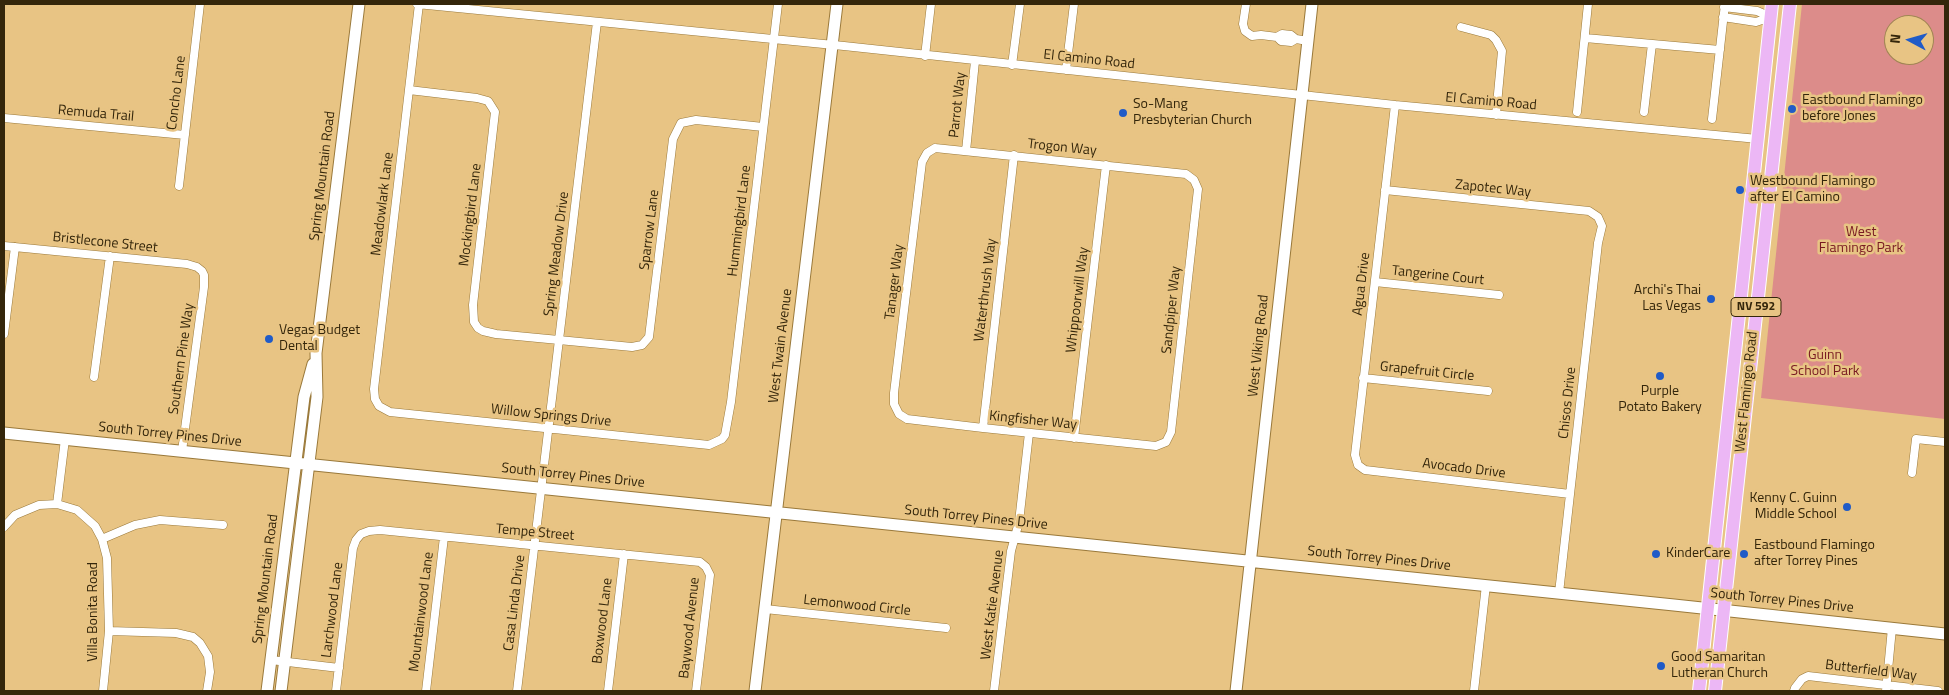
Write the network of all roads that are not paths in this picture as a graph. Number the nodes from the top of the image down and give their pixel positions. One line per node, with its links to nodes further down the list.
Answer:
1 (200, 4): 40 (street, Concho Lane)
2 (360, 4): 60 (main road, Spring Mountain Road)
3 (418, 4): 17 (street, El Camino Road); 29 (street, Meadowlark Lane)
4 (778, 4): 20 (street, Hummingbird Lane)
5 (837, 4): 23 (main road, West Twain Avenue)
6 (931, 4): 25 (street)
7 (1020, 4): 27 (street)
8 (1074, 4): 28 (street)
9 (1246, 4): 21 (street)
10 (1312, 4): 21 (main road, West Viking Road)
11 (1588, 4): 19 (street)
12 (1772, 4): 16 (main road, West Flamingo Road / NV 592)
13 (1790, 4): 39 (main road, West Flamingo Road / NV 592)
14 (1724, 6): 15 (street); 16 (street)
15 (1723, 17): 16 (street); 24 (street)
16 (1771, 17): 30 (main road, West Flamingo Road / NV 592)
17 (597, 22): 20 (street, El Camino Road); 59 (street, Spring Meadow Drive)
18 (1461, 27): 35 (street)
19 (1585, 38): 22 (street); 33 (street)
20 (774, 40): 23 (street, El Camino Road); 38 (street, Hummingbird Lane)
21 (1308, 41): 31 (main road, West Viking Road)
22 (1652, 44): 24 (street); 34 (street)
23 (832, 46): 25 (street, El Camino Road); 86 (main road, West Twain Avenue)
24 (1720, 50): 37 (street)
25 (925, 56): 26 (street, El Camino Road)
26 (976, 61): 27 (street, El Camino Road); 42 (street, Parrot Way)
27 (1012, 65): 28 (street, El Camino Road)
28 (1066, 70): 31 (street, El Camino Road)
29 (409, 90): 59 (street, Mockingbird Lane); 66 (street, Meadowlark Lane)
30 (1763, 93): 39 (main road); 41 (main road, West Flamingo Road / NV 592)
31 (1302, 94): 32 (street, El Camino Road); 95 (main road, West Viking Road)
32 (1395, 105): 35 (street, El Camino Road); 49 (street, Agua Drive)
33 (1576, 112)
34 (1644, 112)
35 (1496, 115): 41 (street, El Camino Road)
36 (4, 118): 40 (street, Remuda Trail)
37 (1712, 119)
38 (764, 127): 59 (street, Sparrow Lane); 74 (street, Hummingbird Lane)
39 (1776, 127): 46 (main road, West Flamingo Road / NV 592)
40 (185, 135): 48 (street, Concho Lane)
41 (1758, 139): 46 (main road); 58 (main road, West Flamingo Road / NV 592)
42 (966, 151): 43 (street, Trogon Way); 44 (street, Trogon Way)
43 (927, 153): 67 (street, Tanager Way)
44 (1014, 156): 45 (street, Trogon Way); 69 (street, Waterthrush Way)
45 (1106, 165): 47 (street, Trogon Way); 72 (street, Whippoorwill Way)
46 (1771, 175): 61 (main road, West Flamingo Road / NV 592)
47 (1194, 180): 75 (street, Sandpiper Way)
48 (179, 186)
49 (1385, 190): 50 (street, Zapotec Way); 55 (street, Agua Drive)
50 (1598, 217): 84 (street, Chisos Drive)
51 (4, 246): 52 (street, Bristlecone Street)
52 (15, 247): 53 (street, Bristlecone Street); 57 (street)
53 (110, 256): 54 (street, Bristlecone Street); 63 (street)
54 (202, 271): 78 (street, Southern Pine Way)
55 (1374, 282): 56 (street, Tangerine Court); 64 (street, Agua Drive)
56 (1499, 295)
57 (4, 334)
58 (1737, 336): 61 (main road); 62 (main road, West Flamingo Road / NV 592)
59 (560, 340): 68 (street, Spring Meadow Drive)
60 (316, 352): 79 (main road, Spring Mountain Road); 80 (main road, Spring Mountain Road)
61 (1749, 373): 77 (main road, West Flamingo Road / NV 592)
62 (1733, 375): 77 (main road); 99 (main road, West Flamingo Road / NV 592)
63 (94, 377)
64 (1363, 378): 65 (street, Grapefruit Circle); 81 (street, Agua Drive)
65 (1488, 391)
66 (379, 406): 68 (street, Willow Springs Drive)
67 (899, 414): 69 (street, Kingfisher Way)
68 (549, 428): 74 (street, Willow Springs Drive); 83 (street, Spring Meadow Drive)
69 (983, 428): 71 (street, Kingfisher Way)
70 (4, 433): 73 (main road, South Torrey Pines Drive)
71 (1029, 433): 72 (street, Kingfisher Way); 91 (street, West Katie Avenue)
72 (1074, 438): 75 (street, Kingfisher Way)
73 (65, 439): 78 (main road, South Torrey Pines Drive); 85 (street)
74 (722, 439)
75 (1166, 442)
76 (1945, 442): 82 (street)
77 (1741, 449): 101 (main road, West Flamingo Road / NV 592)
78 (182, 451): 79 (main road, South Torrey Pines Drive)
79 (296, 462): 80 (main road, South Torrey Pines Drive); 106 (main road, Spring Mountain Road)
80 (309, 464): 83 (main road, South Torrey Pines Drive); 107 (main road, Spring Mountain Road)
81 (1358, 465): 84 (street, Avocado Drive)
82 (1912, 473)
83 (542, 488): 86 (main road, South Torrey Pines Drive); 93 (street, Casa Linda Drive)
84 (1570, 494): 98 (street, Chisos Drive)
85 (57, 504): 88 (street); 92 (street, Villa Bonita Road)
86 (776, 512): 91 (main road, South Torrey Pines Drive); 100 (main road, West Twain Avenue)
87 (223, 524): 92 (street)
88 (4, 526)
89 (361, 534): 90 (street, Tempe Street); 108 (street, Larchwood Lane)
90 (444, 537): 93 (street, Tempe Street); 115 (street, Mountainwood Lane)
91 (1015, 537): 95 (main road, South Torrey Pines Drive); 120 (street, West Katie Avenue)
92 (102, 539): 104 (street, Villa Bonita Road)
93 (534, 546): 94 (street, Tempe Street); 116 (street, Casa Linda Drive)
94 (624, 554): 96 (street, Tempe Street); 117 (street, Boxwood Lane)
95 (1250, 561): 97 (main road, South Torrey Pines Drive); 121 (main road, West Viking Road)
96 (706, 567): 118 (street, Baywood Avenue)
97 (1486, 585): 98 (main road, South Torrey Pines Drive); 122 (street)
98 (1559, 593): 99 (main road, South Torrey Pines Drive)
99 (1707, 608): 101 (main road, South Torrey Pines Drive); 123 (main road, West Flamingo Road / NV 592)
100 (765, 609): 102 (street, Lemonwood Circle); 119 (main road, West Twain Avenue)
101 (1724, 610): 103 (main road, South Torrey Pines Drive); 124 (main road, West Flamingo Road / NV 592)
102 (946, 628)
103 (1892, 628): 105 (main road, South Torrey Pines Drive); 109 (street)
104 (109, 631): 110 (street, Villa Bonita Road); 111 (street)
105 (1945, 634)
106 (271, 660): 107 (street); 112 (main road, Spring Mountain Road)
107 (284, 662): 108 (street); 113 (main road, Spring Mountain Road)
108 (339, 668): 114 (street, Larchwood Lane)
109 (1886, 688): 125 (street, Butterfield Way); 126 (street, Butterfield Way)
110 (104, 691)
111 (207, 691)
112 (267, 691)
113 (281, 691)
114 (336, 691)
115 (426, 691)
116 (517, 691)
117 (608, 691)
118 (696, 691)
119 (755, 691)
120 (994, 691)
121 (1236, 691)
122 (1474, 691)
123 (1699, 691)
124 (1715, 691)
125 (1794, 691)
126 (1938, 691)

